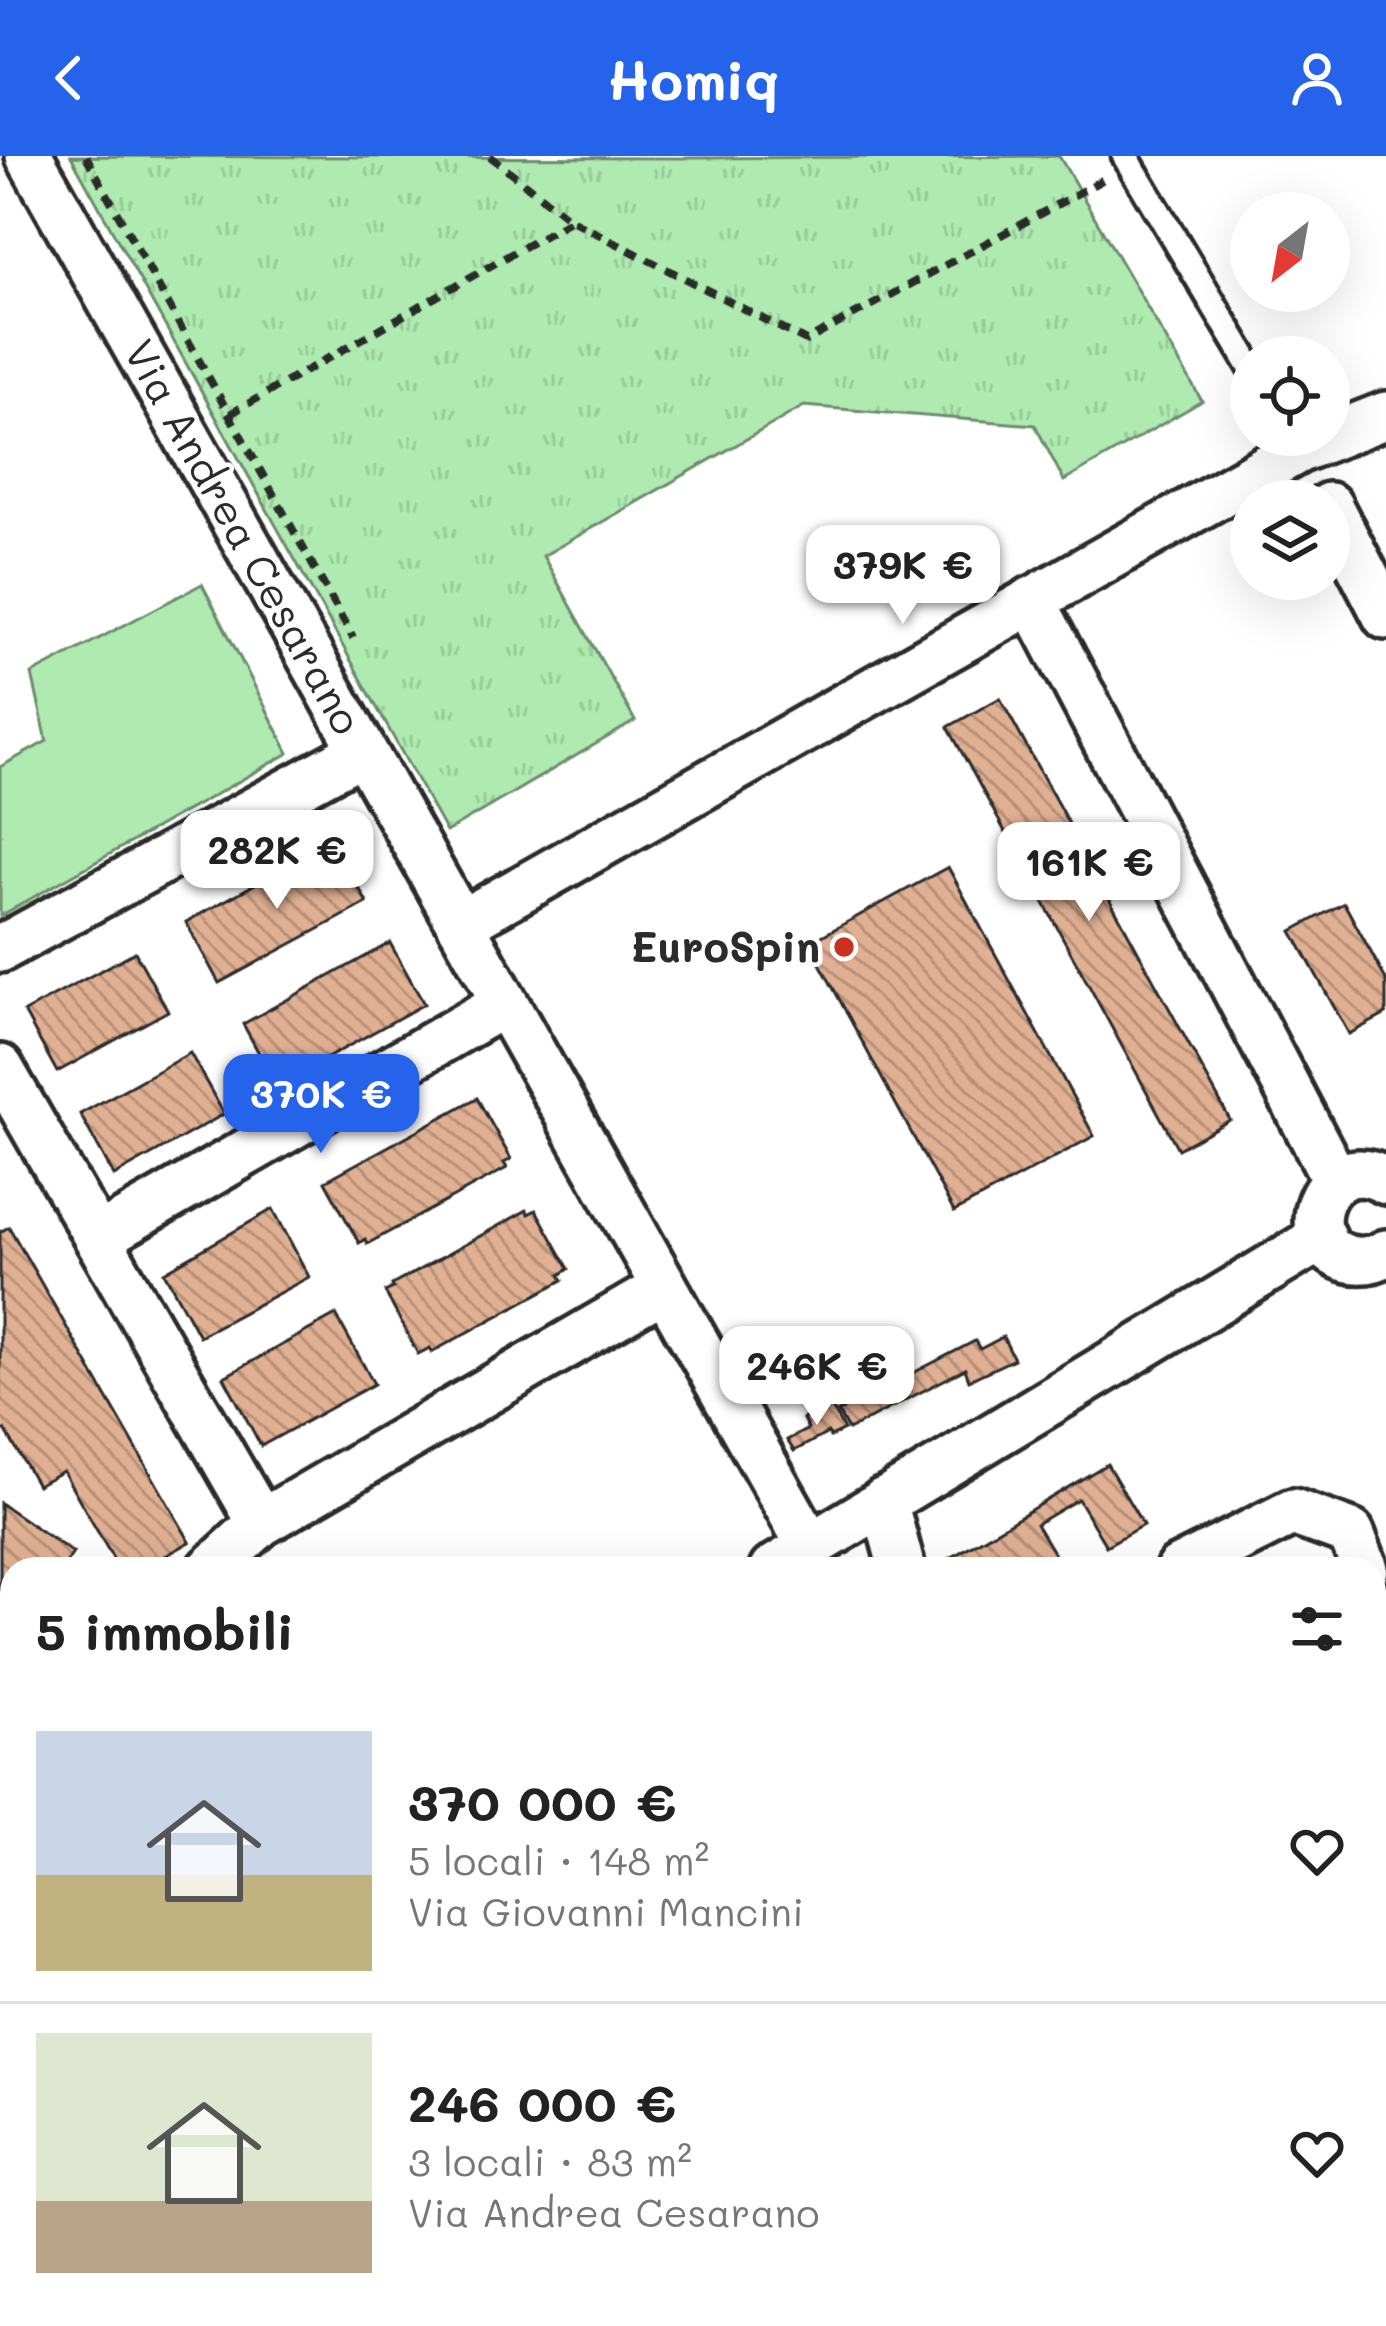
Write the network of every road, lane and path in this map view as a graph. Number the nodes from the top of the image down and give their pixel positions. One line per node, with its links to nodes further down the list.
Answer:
1 (29, 156): 13 (street, Via Andrea Cesarano)
2 (490, 156): 4 (path)
3 (1128, 160): 4 (path); 5 (lane)
4 (571, 220): 6 (path)
5 (1233, 336)
6 (230, 414)
7 (1386, 415): 8 (street)
8 (1350, 426)
9 (1273, 456): 11 (street)
10 (1350, 546): 12 (street)
11 (1032, 600): 14 (street); 18 (street)
12 (1386, 616)
13 (363, 751): 14 (street, Via Andrea Cesarano); 15 (street)
14 (460, 924): 16 (street, Via Andrea Cesarano)
15 (0, 949)
16 (505, 1004): 21 (street); 23 (street, Via Andrea Cesarano)
17 (0, 1067): 21 (street)
18 (1336, 1181): 19 (street); 20 (street)
19 (1386, 1181)
20 (1322, 1237): 22 (street); 24 (street)
21 (98, 1238): 25 (street)
22 (1386, 1253)
23 (664, 1288): 25 (street); 27 (street, Via Andrea Cesarano)
24 (884, 1501): 28 (street); 29 (street)
25 (261, 1523): 26 (street)
26 (224, 1557)
27 (792, 1557)
28 (794, 1557)
29 (899, 1557)
30 (1203, 1557): 31 (street)
31 (1360, 1557)

